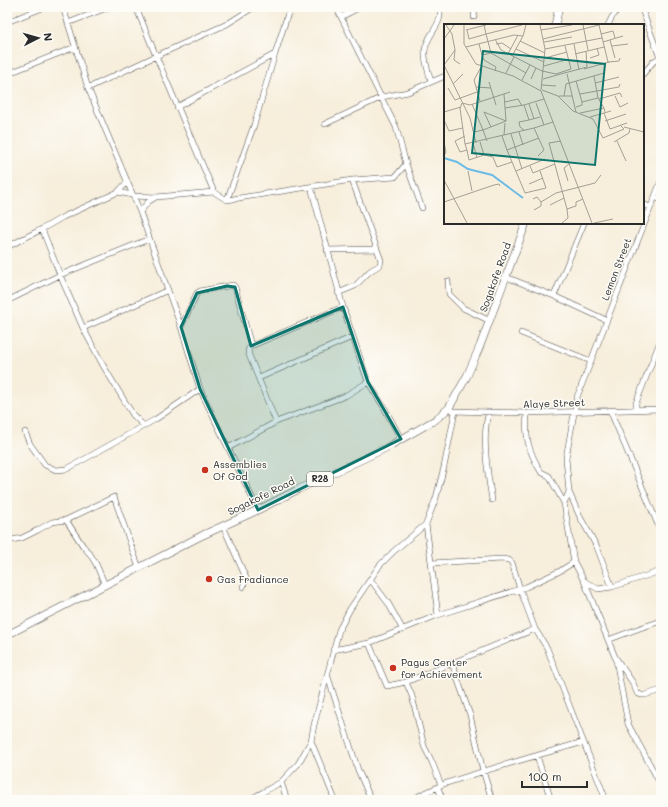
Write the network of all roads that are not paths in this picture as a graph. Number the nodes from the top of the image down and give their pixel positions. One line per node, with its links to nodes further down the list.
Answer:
1 (45, 7): 16 (street)
2 (63, 7): 17 (street)
3 (109, 7): 17 (street)
4 (136, 7): 22 (street)
5 (254, 7): 22 (street)
6 (290, 7): 21 (street)
7 (336, 7): 14 (street)
8 (360, 7): 14 (street)
9 (440, 7): 27 (street)
10 (475, 7): 15 (street)
11 (559, 7): 18 (main road)
12 (620, 7): 19 (street)
13 (641, 7): 23 (street)
14 (341, 17): 29 (street)
15 (474, 17)
16 (7, 22)
17 (68, 23): 20 (street)
18 (555, 24)
19 (608, 24)
20 (75, 47): 25 (street); 28 (street)
21 (275, 54): 30 (street); 42 (street)
22 (156, 56): 28 (street); 30 (street)
23 (661, 58): 24 (street)
24 (644, 73)
25 (7, 74)
26 (444, 76): 27 (street)
27 (431, 82): 29 (street)
28 (88, 88): 35 (street)
29 (382, 97): 31 (street); 32 (street)
30 (178, 108): 38 (street)
31 (325, 124)
32 (406, 164): 33 (street); 46 (street)
33 (352, 180): 36 (street); 55 (street)
34 (661, 181): 41 (street, Lemon Street)
35 (127, 182): 37 (street); 39 (street)
36 (311, 187): 42 (street); 56 (street)
37 (118, 192): 39 (street); 52 (street)
38 (214, 192): 40 (street); 42 (street)
39 (133, 196): 40 (street); 47 (street)
40 (156, 197): 47 (street)
41 (655, 198): 43 (street); 45 (street, Lemon Street)
42 (227, 200)
43 (661, 200)
44 (644, 204): 45 (street)
45 (650, 207): 48 (street, Lemon Street)
46 (422, 208)
47 (140, 212): 53 (street)
48 (644, 222)
49 (526, 224): 58 (main road, Sogakofe Road / R28)
50 (584, 224): 62 (street)
51 (643, 224): 65 (street, Lemon Street)
52 (42, 229): 54 (street); 57 (street)
53 (149, 240): 57 (street); 60 (street)
54 (7, 247)
55 (376, 249): 56 (street); 61 (street)
56 (327, 250): 61 (street)
57 (60, 275): 63 (street); 68 (street)
58 (506, 277): 62 (street); 66 (main road, Sogakofe Road / R28)
59 (448, 281): 66 (street)
60 (168, 290): 67 (street); 68 (street)
61 (338, 293): 64 (street)
62 (554, 296): 65 (street)
63 (7, 301)
64 (343, 308): 70 (street); 72 (street)
65 (606, 320): 73 (street, Lemon Street)
66 (490, 321): 79 (main road, Sogakofe Road / R28)
67 (181, 327): 72 (street); 76 (street)
68 (83, 328): 85 (street)
69 (521, 333): 73 (street)
70 (352, 337): 74 (street); 75 (street)
71 (661, 339): 77 (street)
72 (251, 346): 74 (street)
73 (591, 361): 81 (street, Lemon Street)
74 (259, 378): 84 (street)
75 (368, 382): 84 (street); 87 (street)
76 (200, 389): 85 (street); 88 (street)
77 (636, 409): 78 (street, Alaye Street); 80 (street, Alaye Street)
78 (661, 409)
79 (452, 410): 82 (street, Alaye Street); 87 (main road, Sogakofe Road / R28); 94 (street)
80 (610, 410): 81 (street, Alaye Street); 96 (street)
81 (574, 411): 83 (street, Alaye Street); 89 (street, Lemon Street)
82 (489, 412): 83 (street, Alaye Street); 90 (street)
83 (527, 413): 91 (street)
84 (276, 422): 88 (street)
85 (143, 425): 86 (street)
86 (25, 432)
87 (401, 439): 92 (main road, Sogakofe Road / R28)
88 (228, 448): 92 (street)
89 (569, 492): 91 (street); 106 (street)
90 (492, 500)
91 (564, 503): 98 (street)
92 (258, 510): 95 (main road, Sogakofe Road / R28)
93 (66, 520): 97 (street); 100 (street); 104 (street)
94 (426, 524): 99 (street); 102 (street)
95 (223, 526): 100 (main road, Sogakofe Road / R28); 105 (street)
96 (661, 532)
97 (7, 541)
98 (574, 562): 103 (street); 107 (street)
99 (431, 563): 107 (street); 108 (street)
100 (139, 568): 104 (main road, Sogakofe Road / R28)
101 (661, 571): 106 (street)
102 (370, 580): 111 (street); 115 (street)
103 (584, 581): 106 (street); 113 (street)
104 (105, 585): 112 (main road, Sogakofe Road / R28)
105 (243, 587)
106 (612, 587)
107 (520, 589): 108 (street); 110 (street)
108 (438, 615): 111 (street)
109 (661, 621): 113 (street)
110 (534, 629): 117 (street); 122 (street)
111 (402, 630): 114 (street)
112 (7, 635)
113 (608, 640): 116 (street)
114 (369, 643): 115 (street); 119 (street)
115 (333, 650): 118 (street)
116 (615, 657): 120 (street); 126 (street)
117 (452, 663): 119 (street); 124 (street)
118 (327, 673): 121 (street); 131 (street)
119 (406, 682): 127 (street)
120 (661, 690)
121 (311, 741): 125 (street); 130 (street)
122 (583, 742): 123 (street); 136 (street)
123 (537, 756): 124 (street); 135 (street)
124 (483, 771): 127 (street); 134 (street)
125 (281, 782): 128 (street); 129 (street)
126 (661, 785)
127 (440, 787): 132 (street); 133 (street)
128 (249, 800)
129 (287, 800)
130 (335, 800)
131 (371, 800)
132 (413, 800)
133 (443, 800)
134 (492, 800)
135 (551, 800)
136 (606, 800)

